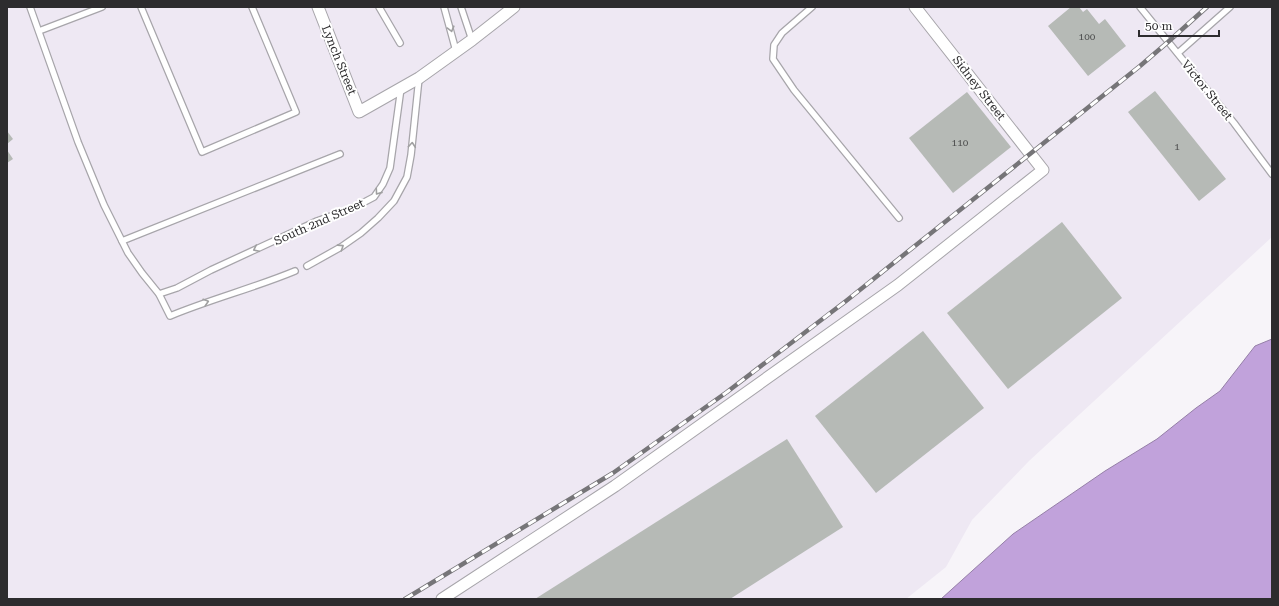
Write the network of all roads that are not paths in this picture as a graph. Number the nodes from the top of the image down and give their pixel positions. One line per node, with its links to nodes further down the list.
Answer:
1 (30, 7): 14 (lane)
2 (102, 7): 14 (lane)
3 (141, 7): 4 (lane)
4 (252, 7)
5 (318, 7): 20 (street, Lynch Street)
6 (379, 7): 16 (lane)
7 (444, 7): 17 (lane, one-way to 17)
8 (461, 7): 15 (lane)
9 (514, 7): 15 (street)
10 (812, 7): 23 (lane)
11 (915, 7): 28 (street, Sidney Street)
12 (1140, 7): 18 (lane, Victor Street)
13 (1230, 7): 18 (lane)
14 (39, 31): 24 (lane)
15 (472, 40): 17 (street)
16 (400, 43)
17 (456, 51): 19 (street)
18 (1178, 53): 22 (lane, Victor Street)
19 (419, 78): 20 (street); 25 (lane, South 2nd Street, one-way to 19)
20 (402, 87): 27 (lane, South 2nd Street, one-way to 27)
21 (340, 154): 24 (lane)
22 (1272, 174)
23 (899, 218)
24 (122, 241): 27 (lane)
25 (307, 266)
26 (295, 271): 27 (lane, one-way to 26)
27 (159, 294)
28 (442, 599)

